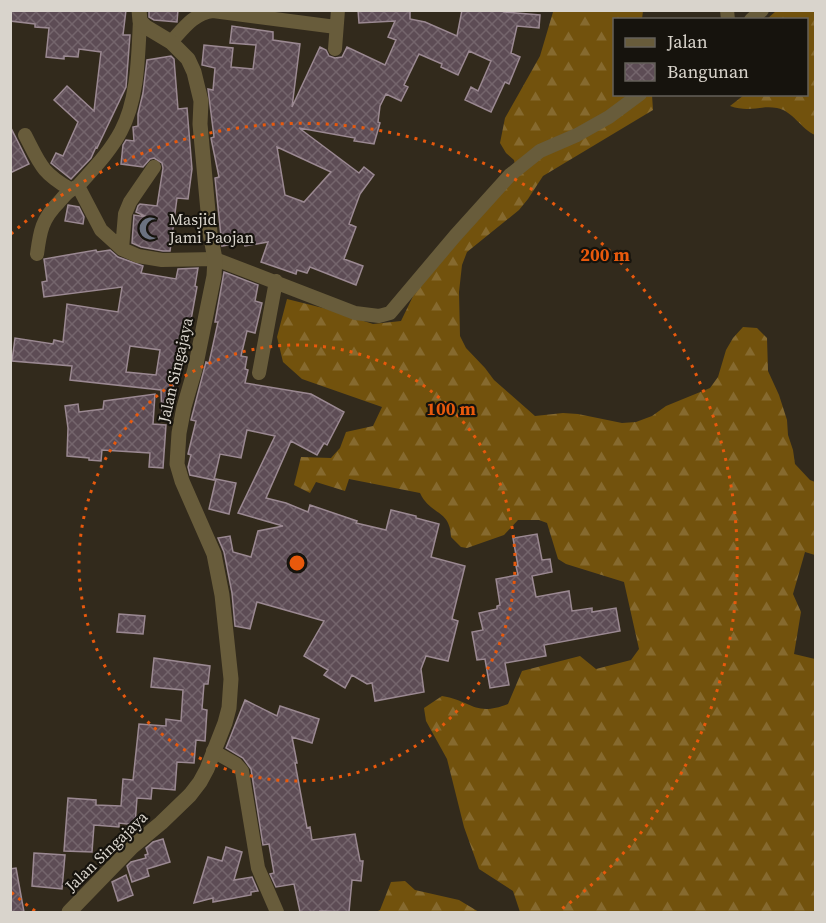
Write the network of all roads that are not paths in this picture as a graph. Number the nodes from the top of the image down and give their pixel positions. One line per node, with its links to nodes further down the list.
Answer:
1 (338, 10): 4 (street)
2 (204, 11): 4 (street); 5 (street)
3 (140, 16): 5 (street, Jalan Singajaya); 10 (street)
4 (336, 27): 6 (street)
5 (171, 42): 13 (street, Jalan Singajaya)
6 (335, 49)
7 (637, 96): 14 (street)
8 (25, 135): 10 (street)
9 (154, 167): 11 (street)
10 (74, 188): 11 (street); 12 (street)
11 (122, 249): 13 (street)
12 (38, 255)
13 (215, 259): 14 (street); 16 (street, Jalan Singajaya)
14 (276, 281): 15 (street)
15 (259, 373)
16 (213, 751): 17 (street, Jalan Singajaya); 18 (street)
17 (69, 912)
18 (277, 912)

